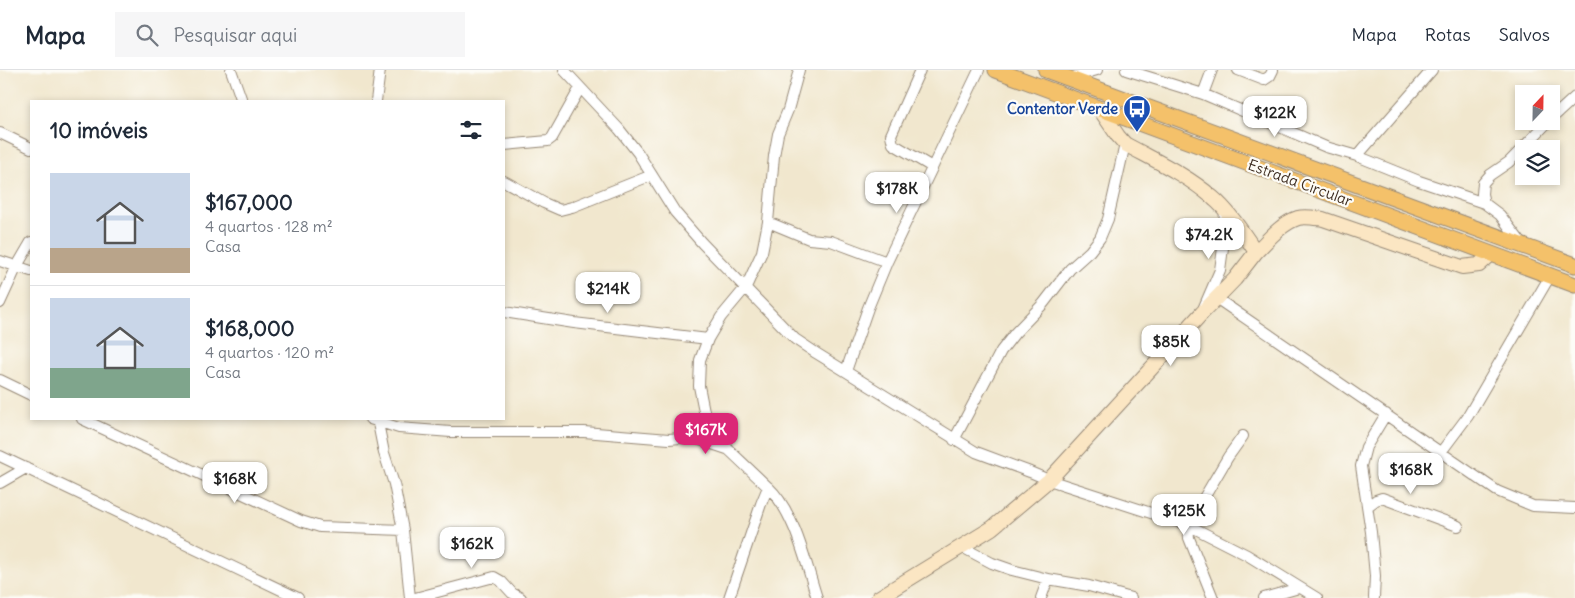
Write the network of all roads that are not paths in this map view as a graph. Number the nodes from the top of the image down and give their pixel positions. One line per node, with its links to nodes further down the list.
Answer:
1 (231, 70): 19 (street)
2 (380, 70): 20 (street)
3 (564, 70): 16 (street)
4 (799, 70): 34 (street)
5 (920, 70): 29 (street)
6 (979, 70): 29 (street)
7 (996, 70): 21 (main road, Estrada Circular)
8 (1046, 70): 15 (main road, Estrada Circular)
9 (1097, 70): 15 (street)
10 (1126, 70): 17 (street)
11 (1212, 70): 17 (street)
12 (1238, 70): 13 (street)
13 (1273, 70)
14 (1432, 70): 28 (street)
15 (1068, 78): 36 (main road, Estrada Circular)
16 (580, 88): 25 (street); 30 (street)
17 (1203, 94): 28 (street)
18 (1575, 96): 22 (street)
19 (242, 100)
20 (376, 100)
21 (1099, 108): 26 (street); 38 (main road, Estrada Circular)
22 (1560, 110)
23 (1540, 130): 32 (street)
24 (0, 133): 27 (street)
25 (505, 144)
26 (1126, 144): 33 (street); 61 (street)
27 (30, 148)
28 (1357, 156): 32 (street)
29 (932, 166): 40 (street)
30 (652, 175): 31 (street); 46 (street)
31 (505, 182)
32 (1484, 203): 36 (street)
33 (1225, 209): 37 (street); 50 (street)
34 (768, 222): 40 (street); 46 (street)
35 (30, 244): 42 (street)
36 (1523, 245): 41 (main road, Estrada Circular)
37 (1256, 252): 38 (street); 47 (street)
38 (1491, 254): 44 (main road, Estrada Circular)
39 (0, 261): 42 (street)
40 (888, 262): 52 (street)
41 (1575, 265)
42 (17, 266): 43 (street); 48 (street)
43 (30, 271)
44 (1550, 276): 45 (main road, Estrada Circular); 63 (street)
45 (1575, 285)
46 (746, 287): 51 (street); 52 (street)
47 (1216, 298): 50 (street); 55 (street)
48 (0, 303)
49 (505, 312): 51 (street)
50 (1202, 313): 66 (street)
51 (708, 339): 58 (street)
52 (846, 371): 61 (street)
53 (0, 380): 54 (street)
54 (30, 395)
55 (1386, 414): 63 (street); 69 (street)
56 (84, 420): 73 (street)
57 (376, 420): 60 (street); 73 (street)
58 (706, 421): 60 (street); 62 (street)
59 (1243, 436): 71 (street)
60 (692, 437): 62 (street)
61 (954, 440): 66 (street)
62 (728, 449): 68 (street)
63 (1441, 452): 70 (street)
64 (0, 456): 65 (street)
65 (26, 468): 67 (street); 77 (street)
66 (1048, 480): 71 (street); 74 (street)
67 (0, 483)
68 (768, 487): 81 (street); 82 (street)
69 (1368, 506): 72 (street); 89 (street)
70 (1575, 508)
71 (1188, 524): 76 (street); 86 (street)
72 (1458, 526)
73 (403, 530): 78 (street)
74 (962, 547): 75 (street); 83 (street)
75 (1048, 579): 84 (street); 85 (street)
76 (1299, 588): 87 (street); 88 (street)
77 (296, 598)
78 (410, 598)
79 (415, 598): 80 (street)
80 (521, 598)
81 (730, 598)
82 (817, 598)
83 (878, 598)
84 (1041, 598)
85 (1131, 598)
86 (1213, 598)
87 (1264, 598)
88 (1316, 598)
89 (1374, 598)

